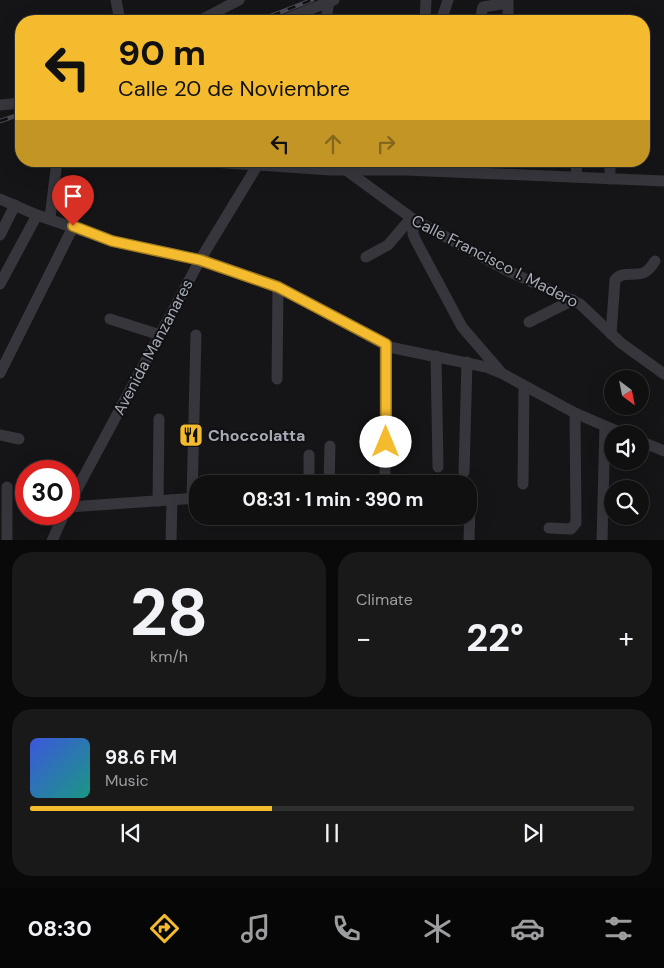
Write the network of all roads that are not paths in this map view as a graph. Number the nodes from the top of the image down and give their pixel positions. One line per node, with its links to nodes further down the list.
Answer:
1 (116, 0): 8 (street)
2 (238, 0): 9 (street)
3 (426, 0): 12 (street)
4 (448, 0): 13 (street)
5 (503, 0): 14 (street)
6 (508, 0): 15 (street)
7 (330, 1): 10 (street); 11 (street)
8 (119, 15)
9 (210, 15)
10 (296, 15)
11 (327, 15)
12 (426, 15)
13 (443, 15)
14 (482, 15)
15 (508, 15)
16 (0, 105): 17 (street)
17 (15, 105)
18 (56, 167): 30 (street)
19 (257, 167): 35 (street, Avenida Manzanares)
20 (334, 167): 23 (street)
21 (577, 167): 24 (street)
22 (610, 167): 25 (street)
23 (346, 170): 24 (street); 31 (street, Calle Francisco I. Madero)
24 (576, 177): 25 (street)
25 (610, 179): 26 (street)
26 (664, 181)
27 (0, 199): 28 (street)
28 (15, 205): 29 (street); 33 (street)
29 (37, 214): 30 (street); 37 (street)
30 (50, 218): 32 (street)
31 (412, 219): 34 (street); 39 (street, Calle Francisco I. Madero); 49 (street)
32 (73, 226): 35 (street); 48 (street)
33 (0, 234)
34 (366, 257)
35 (200, 260): 38 (street); 43 (street, Avenida Manzanares)
36 (655, 261): 42 (street)
37 (0, 284)
38 (278, 287): 45 (street); 51 (street)
39 (573, 300): 41 (street); 42 (street, Calle Francisco I. Madero)
40 (110, 319): 43 (street)
41 (529, 322)
42 (611, 334): 50 (street, Calle Francisco I. Madero)
43 (160, 335): 69 (street, Avenida Manzanares)
44 (196, 335): 65 (street)
45 (386, 344): 46 (street); 68 (street)
46 (436, 356): 47 (street); 63 (street)
47 (467, 362): 49 (street); 64 (street)
48 (0, 373)
49 (503, 374): 52 (street)
50 (664, 374)
51 (276, 379)
52 (524, 386): 53 (street); 70 (street)
53 (576, 413): 55 (street); 78 (street)
54 (159, 419): 74 (street)
55 (604, 426)
56 (0, 435): 57 (street)
57 (19, 439)
58 (649, 445): 60 (street)
59 (330, 446): 67 (street)
60 (664, 451)
61 (309, 455): 66 (street)
62 (604, 464): 83 (street)
63 (438, 467)
64 (464, 472)
65 (195, 475)
66 (310, 475)
67 (329, 475)
68 (385, 475)
69 (80, 484)
70 (523, 484)
71 (7, 487): 79 (street)
72 (189, 499): 73 (street)
73 (172, 500): 74 (street); 81 (street)
74 (158, 501): 75 (street)
75 (80, 505)
76 (59, 525): 80 (street)
77 (469, 525): 82 (street)
78 (549, 528)
79 (7, 540)
80 (52, 540)
81 (171, 540)
82 (468, 540)
83 (602, 540)

